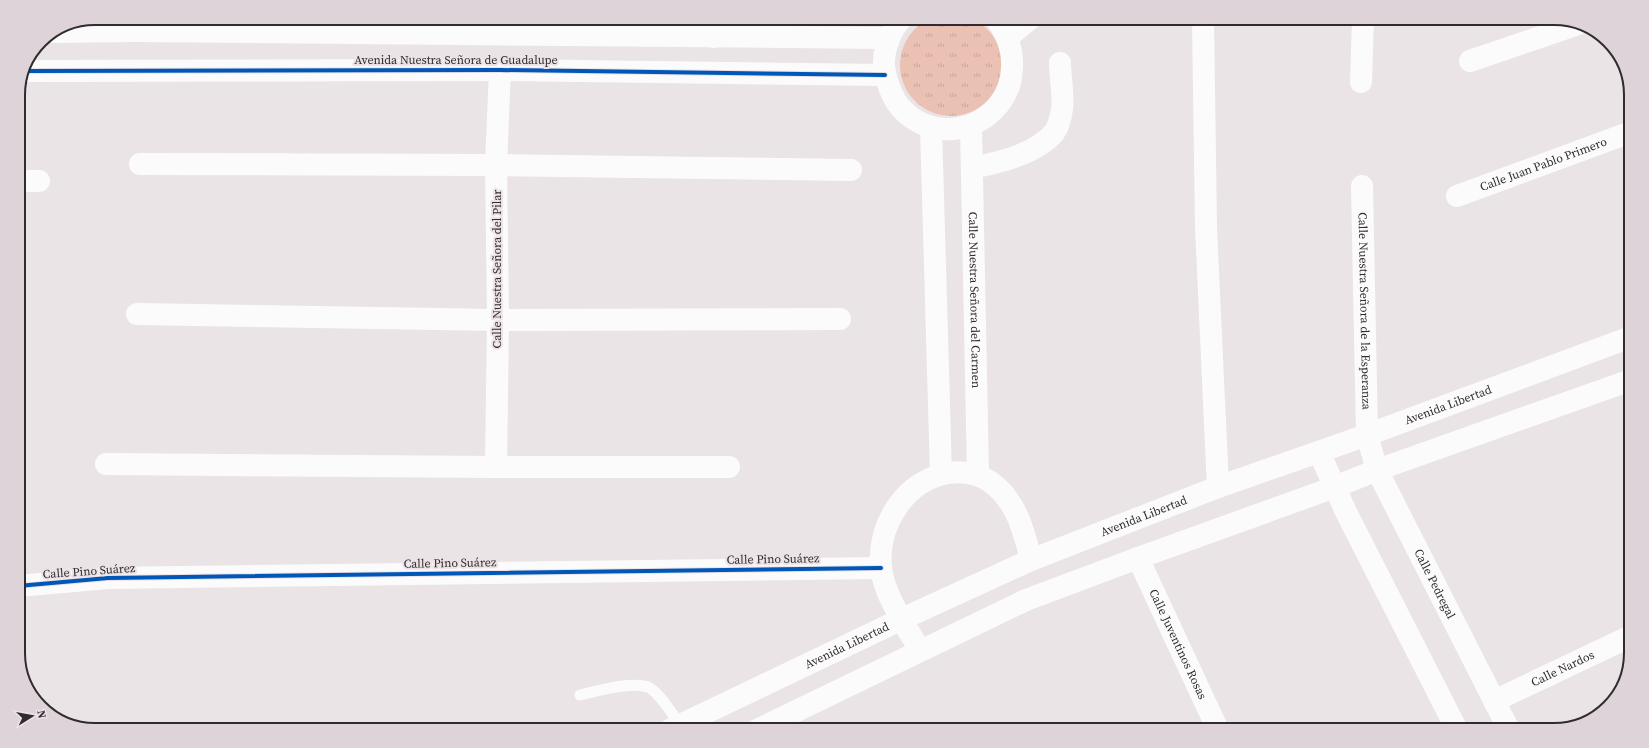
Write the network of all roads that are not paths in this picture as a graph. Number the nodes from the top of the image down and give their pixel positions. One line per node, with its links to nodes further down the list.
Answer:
1 (125, 25): 10 (street, Avenida Nuestra Señora de Guadalupe)
2 (280, 25): 9 (street, Avenida Nuestra Señora de Guadalupe)
3 (897, 25): 12 (street)
4 (1000, 25): 11 (street)
5 (1023, 25): 11 (street)
6 (1203, 25): 41 (street)
7 (1363, 25): 18 (street)
8 (1570, 27): 13 (street)
9 (714, 28): 12 (street, Avenida Nuestra Señora de Guadalupe)
10 (67, 31)
11 (1008, 37): 19 (street)
12 (889, 38): 17 (street)
13 (1470, 61)
14 (1060, 63): 24 (street)
15 (500, 70): 16 (street, Avenida Nuestra Señora de Guadalupe); 17 (street, Avenida Nuestra Señora de Guadalupe); 23 (street, Calle Nuestra Señora del Pilar)
16 (29, 71)
17 (885, 74): 20 (street)
18 (1361, 82)
19 (971, 126): 20 (street); 24 (street, Calle Nuestra Señora del Carmen)
20 (931, 127): 39 (street)
21 (1624, 135): 27 (street, Calle Juan Pablo Primero)
22 (140, 164): 23 (street)
23 (496, 165): 25 (street); 30 (street, Calle Nuestra Señora del Pilar)
24 (972, 168): 40 (street, Calle Nuestra Señora del Carmen)
25 (851, 170)
26 (1362, 186): 33 (street, Calle Nuestra Señora de la Esperanza)
27 (1456, 196)
28 (137, 314): 30 (street)
29 (840, 319): 30 (street)
30 (498, 320): 36 (street, Calle Nuestra Señora del Pilar)
31 (1624, 340): 33 (street, Avenida Libertad)
32 (1624, 382): 38 (street)
33 (1367, 435): 34 (street, Avenida Libertad); 38 (street, Calle Pedregal)
34 (1319, 452): 41 (street, Avenida Libertad); 42 (street)
35 (106, 464): 36 (street)
36 (496, 467): 37 (street)
37 (729, 467)
38 (1377, 470): 42 (street); 51 (street, Calle Pedregal)
39 (941, 474): 40 (street); 45 (street)
40 (978, 475): 44 (street)
41 (1218, 487): 44 (street, Avenida Libertad)
42 (1335, 487): 43 (street); 56 (street)
43 (1138, 558): 49 (street); 55 (street, Calle Juventinos Rosas)
44 (1031, 560): 47 (street, Avenida Libertad)
45 (882, 568): 46 (street, Calle Pino Suárez); 47 (street)
46 (25, 585)
47 (902, 619): 49 (street); 53 (street, Avenida Libertad)
48 (1624, 639): 51 (street, Calle Nardos)
49 (920, 650): 54 (street)
50 (580, 695): 52 (lane)
51 (1494, 701): 57 (street, Calle Pedregal)
52 (673, 723)
53 (685, 723)
54 (788, 723)
55 (1215, 723)
56 (1453, 723)
57 (1505, 723)

